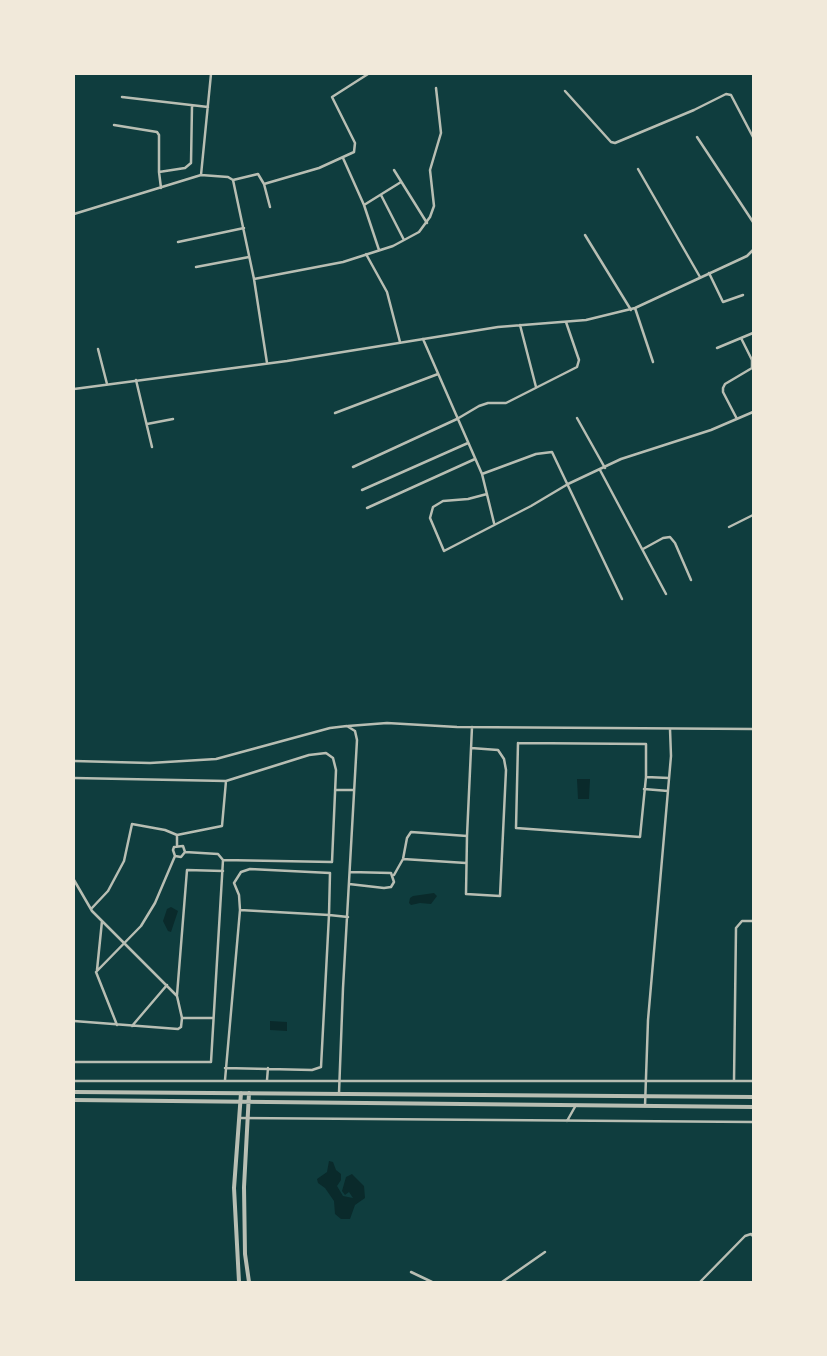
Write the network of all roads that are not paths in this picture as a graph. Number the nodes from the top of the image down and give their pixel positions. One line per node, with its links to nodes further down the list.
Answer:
1 (210, 74): 7 (street)
2 (368, 74): 11 (street)
3 (436, 88): 25 (street)
4 (565, 91): 10 (street)
5 (122, 97): 6 (street)
6 (192, 106): 7 (street); 14 (street)
7 (208, 107): 15 (street)
8 (114, 125): 14 (street)
9 (697, 137): 24 (street)
10 (753, 137)
11 (343, 158): 18 (street); 21 (street)
12 (638, 169): 36 (street)
13 (394, 170): 17 (street)
14 (159, 172): 19 (street)
15 (201, 175): 16 (street); 19 (street)
16 (233, 180): 18 (street); 26 (street)
17 (402, 181): 20 (street); 25 (street)
18 (264, 184): 22 (street)
19 (161, 188): 23 (street)
20 (380, 195): 21 (street); 28 (street)
21 (364, 205): 30 (street)
22 (270, 207)
23 (74, 214)
24 (753, 222)
25 (427, 223): 28 (street)
26 (244, 228): 29 (street); 33 (street)
27 (585, 235): 39 (street)
28 (404, 240): 30 (street)
29 (178, 242)
30 (379, 250): 32 (street)
31 (753, 250): 35 (street)
32 (366, 254): 37 (street); 45 (street)
33 (250, 257): 34 (street); 37 (street)
34 (196, 268)
35 (709, 273): 36 (street); 38 (street)
36 (700, 277): 39 (street)
37 (254, 278): 49 (street)
38 (743, 295)
39 (633, 309): 40 (street); 48 (street)
40 (566, 322): 41 (street); 53 (street)
41 (520, 325): 43 (street); 53 (street)
42 (753, 333): 44 (street)
43 (423, 338): 45 (street); 50 (street)
44 (741, 338): 46 (street); 60 (street)
45 (400, 342): 49 (street)
46 (717, 348)
47 (98, 350): 52 (street)
48 (653, 362)
49 (267, 363): 51 (street)
50 (438, 374): 56 (street); 59 (street)
51 (136, 380): 52 (street); 61 (street)
52 (106, 384): 54 (street)
53 (536, 387): 59 (street)
54 (74, 389)
55 (753, 412): 60 (street)
56 (335, 414)
57 (577, 418): 66 (street)
58 (173, 419): 61 (street)
59 (457, 419): 62 (street); 65 (street)
60 (737, 419): 66 (street)
61 (147, 424): 63 (street)
62 (468, 443): 64 (street); 70 (street)
63 (152, 447)
64 (476, 459): 68 (street); 72 (street)
65 (353, 467)
66 (605, 468): 67 (street)
67 (600, 470): 69 (street); 76 (street)
68 (482, 474): 69 (street); 71 (street)
69 (568, 484): 74 (street); 79 (street)
70 (362, 490)
71 (487, 494): 74 (street); 74 (street)
72 (367, 508)
73 (753, 515): 75 (street)
74 (494, 524)
75 (729, 527)
76 (643, 549): 77 (street); 78 (street)
77 (690, 580)
78 (666, 594)
79 (622, 599)
80 (346, 726): 81 (street); 85 (street); 92 (street)
81 (472, 727): 82 (street); 84 (street)
82 (670, 729): 83 (street); 88 (street)
83 (753, 729)
84 (471, 748): 95 (street); 101 (street)
85 (74, 761)
86 (646, 776): 88 (street); 90 (street); 90 (street)
87 (74, 778): 89 (street)
88 (669, 778): 93 (street)
89 (226, 781): 91 (street); 94 (street)
90 (644, 789): 93 (street)
91 (335, 790): 92 (street); 100 (street)
92 (354, 790): 103 (street)
93 (668, 791): 128 (street)
94 (177, 835): 96 (street); 107 (street)
95 (467, 836): 99 (street); 101 (street)
96 (177, 845): 97 (street); 98 (street)
97 (185, 852): 98 (street); 100 (street)
98 (175, 856): 113 (street)
99 (403, 859): 101 (street); 104 (street)
100 (224, 860): 102 (street)
101 (466, 863)
102 (223, 871): 116 (street); 118 (street)
103 (350, 872): 104 (street); 106 (street)
104 (394, 875): 106 (street)
105 (74, 880): 107 (street)
106 (349, 884): 110 (street)
107 (90, 908): 111 (street)
108 (240, 910): 109 (street); 109 (street); 123 (street)
109 (330, 915): 110 (street); 124 (street)
110 (348, 917): 127 (street)
111 (102, 920): 113 (street); 114 (street)
112 (753, 921): 130 (street)
113 (125, 942): 114 (street); 115 (street)
114 (96, 972): 120 (street)
115 (167, 985): 116 (street); 121 (street)
116 (177, 996): 117 (street)
117 (182, 1018): 118 (street); 121 (street)
118 (213, 1018): 122 (street)
119 (74, 1021): 120 (street)
120 (117, 1025): 121 (street)
121 (132, 1026)
122 (74, 1062)
123 (225, 1068): 124 (street); 125 (street)
124 (268, 1068): 126 (street)
125 (225, 1080): 126 (street); 129 (street)
126 (267, 1080): 127 (street)
127 (339, 1080): 128 (street); 135 (street)
128 (645, 1080): 130 (street); 136 (street)
129 (74, 1081)
130 (734, 1081): 131 (street)
131 (753, 1081)
132 (74, 1092): 133 (street)
133 (240, 1093): 134 (street); 139 (street)
134 (248, 1093): 135 (street); 140 (street)
135 (340, 1093): 136 (street)
136 (645, 1096): 137 (street); 142 (street)
137 (753, 1096)
138 (74, 1100): 139 (street)
139 (240, 1101): 140 (street); 144 (street)
140 (248, 1101): 141 (street); 145 (street)
141 (576, 1106): 142 (street); 146 (street)
142 (644, 1106): 143 (street)
143 (753, 1107)
144 (238, 1118): 145 (street); 152 (street)
145 (247, 1118): 146 (street); 153 (street)
146 (568, 1120): 147 (street)
147 (753, 1122)
148 (753, 1236): 156 (street)
149 (545, 1252): 155 (street)
150 (411, 1272): 151 (street)
151 (425, 1281): 154 (street)
152 (239, 1282)
153 (248, 1282)
154 (432, 1282)
155 (502, 1282)
156 (700, 1282)

